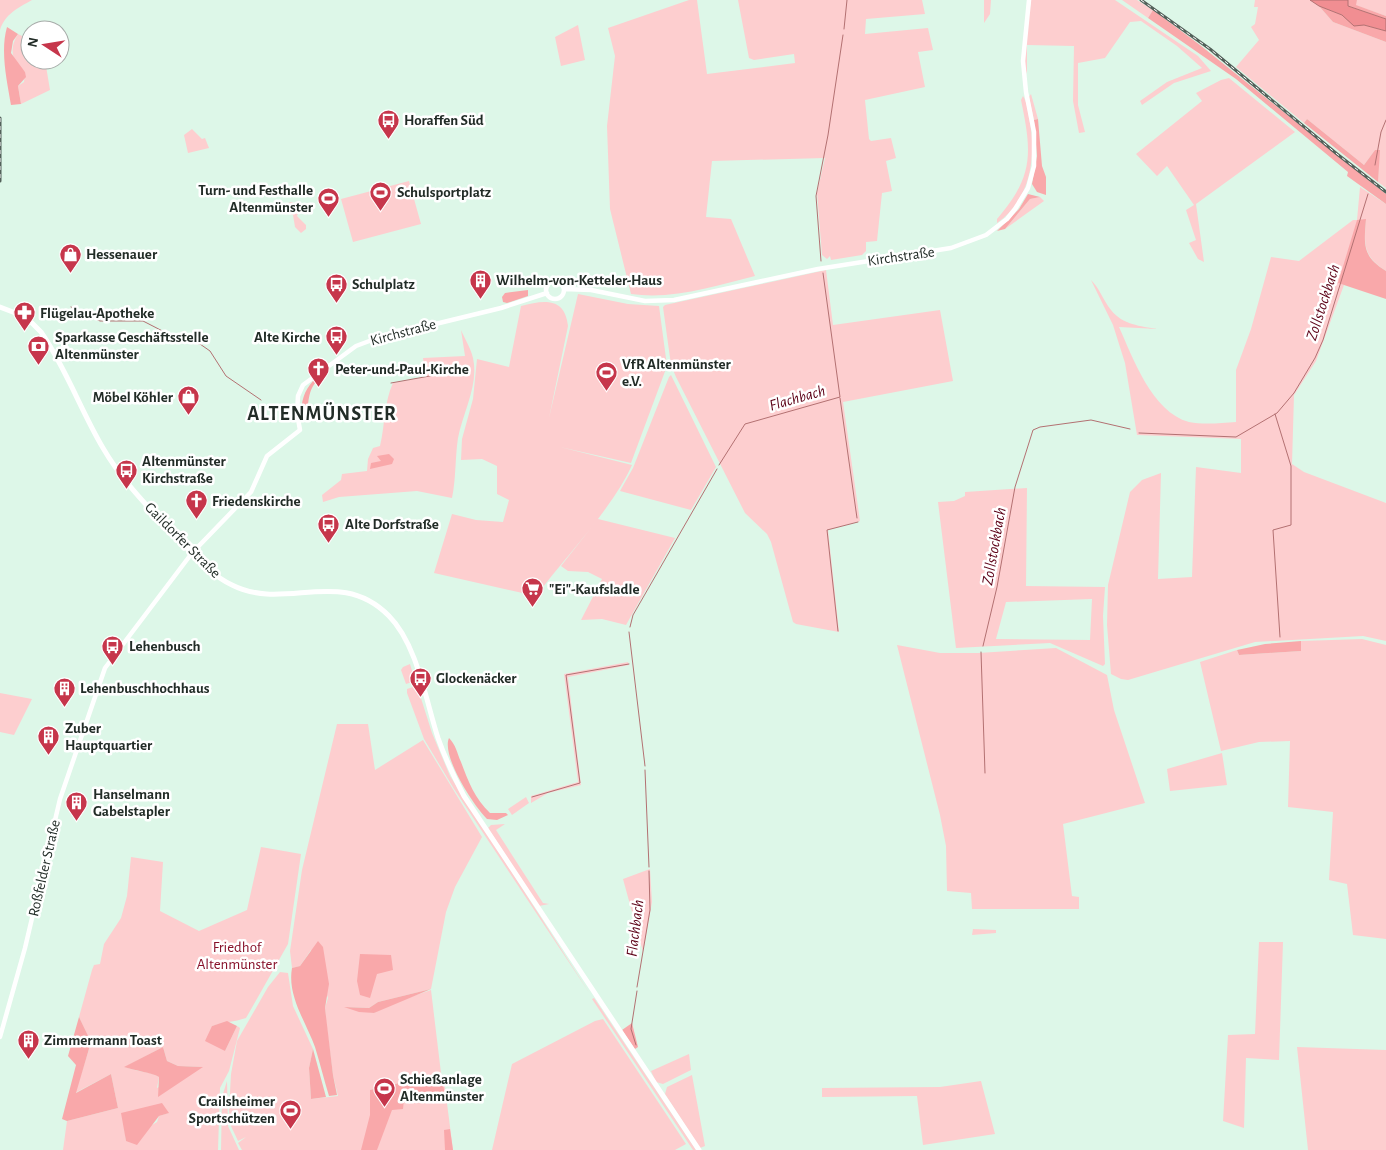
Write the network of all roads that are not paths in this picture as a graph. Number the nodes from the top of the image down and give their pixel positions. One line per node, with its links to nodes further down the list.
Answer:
1 (1029, 0): 2 (street, Kirchstraße)
2 (564, 289): 3 (street, Kirchstraße); 3 (street, Kirchstraße)
3 (547, 293): 5 (street, Kirchstraße)
4 (0, 307): 5 (main road, Gaildorfer Straße)
5 (192, 553): 6 (street, Roßfelder Straße); 7 (main road, Gaildorfer Straße)
6 (0, 1037)
7 (699, 1150)

